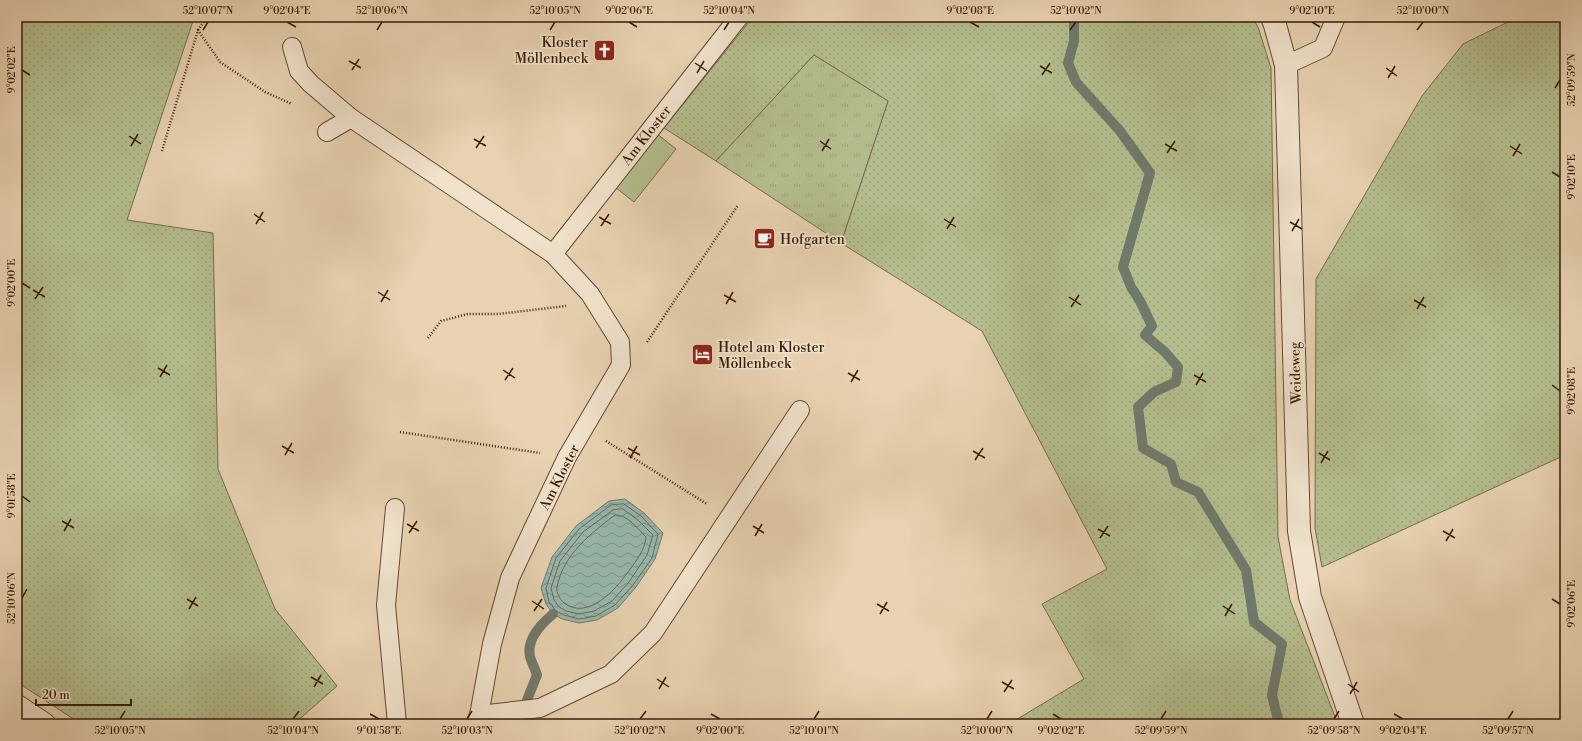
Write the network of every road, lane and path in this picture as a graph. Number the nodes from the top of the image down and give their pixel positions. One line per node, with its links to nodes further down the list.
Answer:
1 (207, 17): 5 (path)
2 (740, 17): 13 (lane, Am Kloster)
3 (1272, 17): 7 (street, Weideweg)
4 (1336, 17): 7 (lane)
5 (198, 30): 8 (path); 11 (path)
6 (292, 47): 9 (lane)
7 (1286, 65): 27 (street, Weideweg)
8 (295, 105)
9 (351, 118): 10 (lane); 13 (lane)
10 (327, 132)
11 (162, 151)
12 (738, 205): 16 (path)
13 (553, 254): 14 (lane)
14 (590, 294): 15 (path); 16 (lane)
15 (428, 338)
16 (621, 365): 18 (lane, Am Kloster)
17 (800, 410): 22 (lane)
18 (584, 428): 20 (lane, Am Kloster); 22 (path)
19 (400, 432): 20 (path)
20 (567, 457): 24 (lane, Am Kloster)
21 (395, 508): 26 (lane)
22 (729, 518): 24 (lane)
23 (17, 706): 25 (street)
24 (477, 719)
25 (44, 724)
26 (397, 724)
27 (1353, 724)

